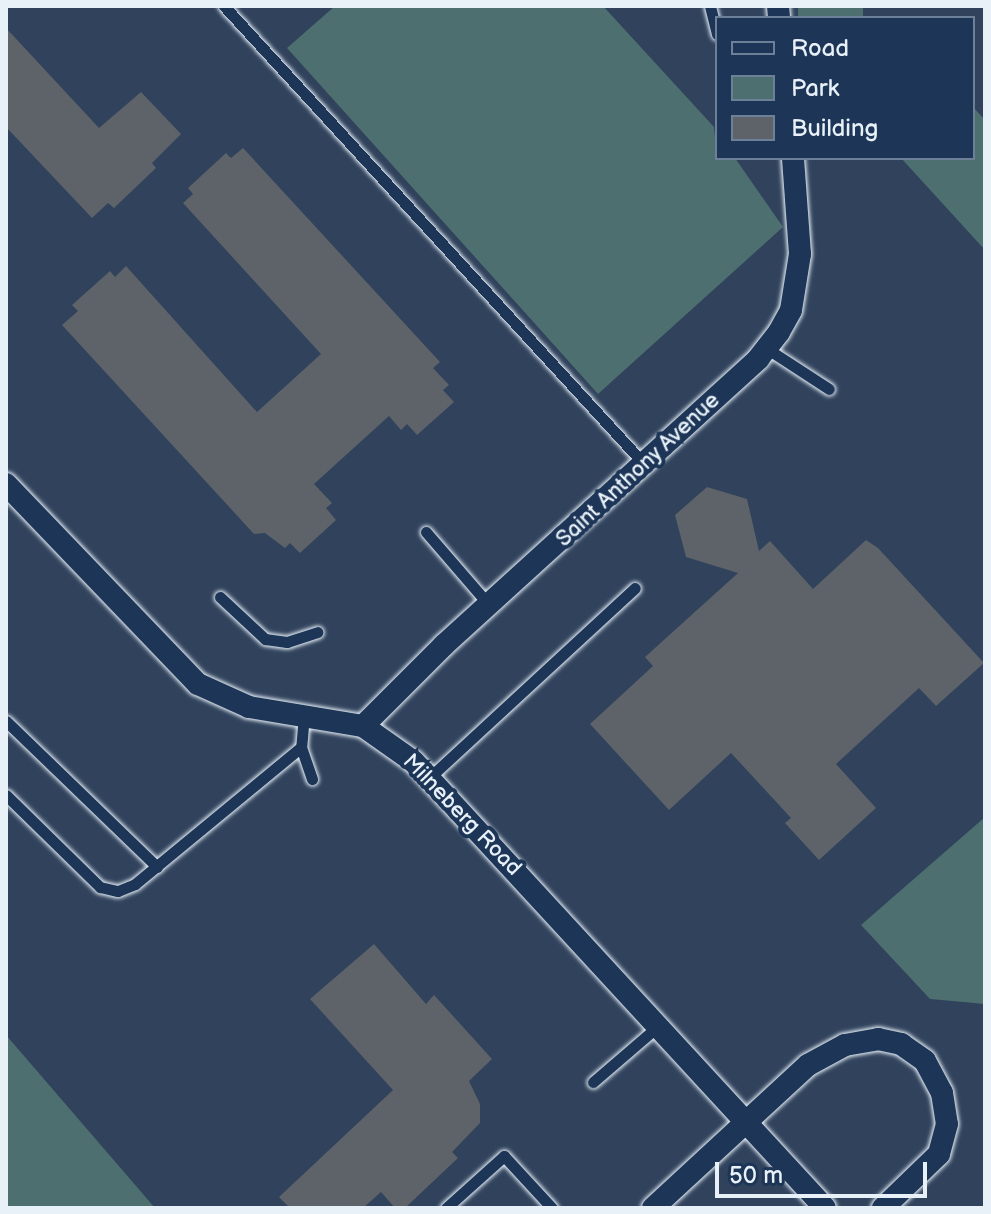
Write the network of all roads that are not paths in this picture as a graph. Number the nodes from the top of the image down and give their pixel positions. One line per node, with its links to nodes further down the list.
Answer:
1 (224, 6): 7 (lane)
2 (710, 6): 3 (lane)
3 (715, 26)
4 (793, 160): 5 (street, Saint Anthony Avenue)
5 (766, 348): 6 (lane); 7 (street, Saint Anthony Avenue)
6 (829, 389)
7 (645, 465): 12 (street, Saint Anthony Avenue)
8 (6, 484): 14 (street, Milneberg Road)
9 (426, 532): 12 (lane)
10 (635, 588): 18 (lane)
11 (220, 597): 13 (lane)
12 (489, 605): 16 (street, Saint Anthony Avenue)
13 (317, 632)
14 (304, 715): 16 (street, Milneberg Road); 17 (lane)
15 (6, 721): 21 (lane)
16 (363, 726): 18 (street, Milneberg Road)
17 (301, 747): 19 (lane); 21 (lane)
18 (429, 778): 22 (street, Milneberg Road)
19 (312, 779)
20 (6, 795): 21 (lane)
21 (157, 867)
22 (658, 1026): 23 (lane); 24 (street, Milneberg Road)
23 (593, 1082)
24 (746, 1121): 27 (street); 28 (street, Milneberg Road); 29 (street)
25 (446, 1208): 26 (lane)
26 (552, 1208)
27 (653, 1208)
28 (825, 1208)
29 (883, 1208)

